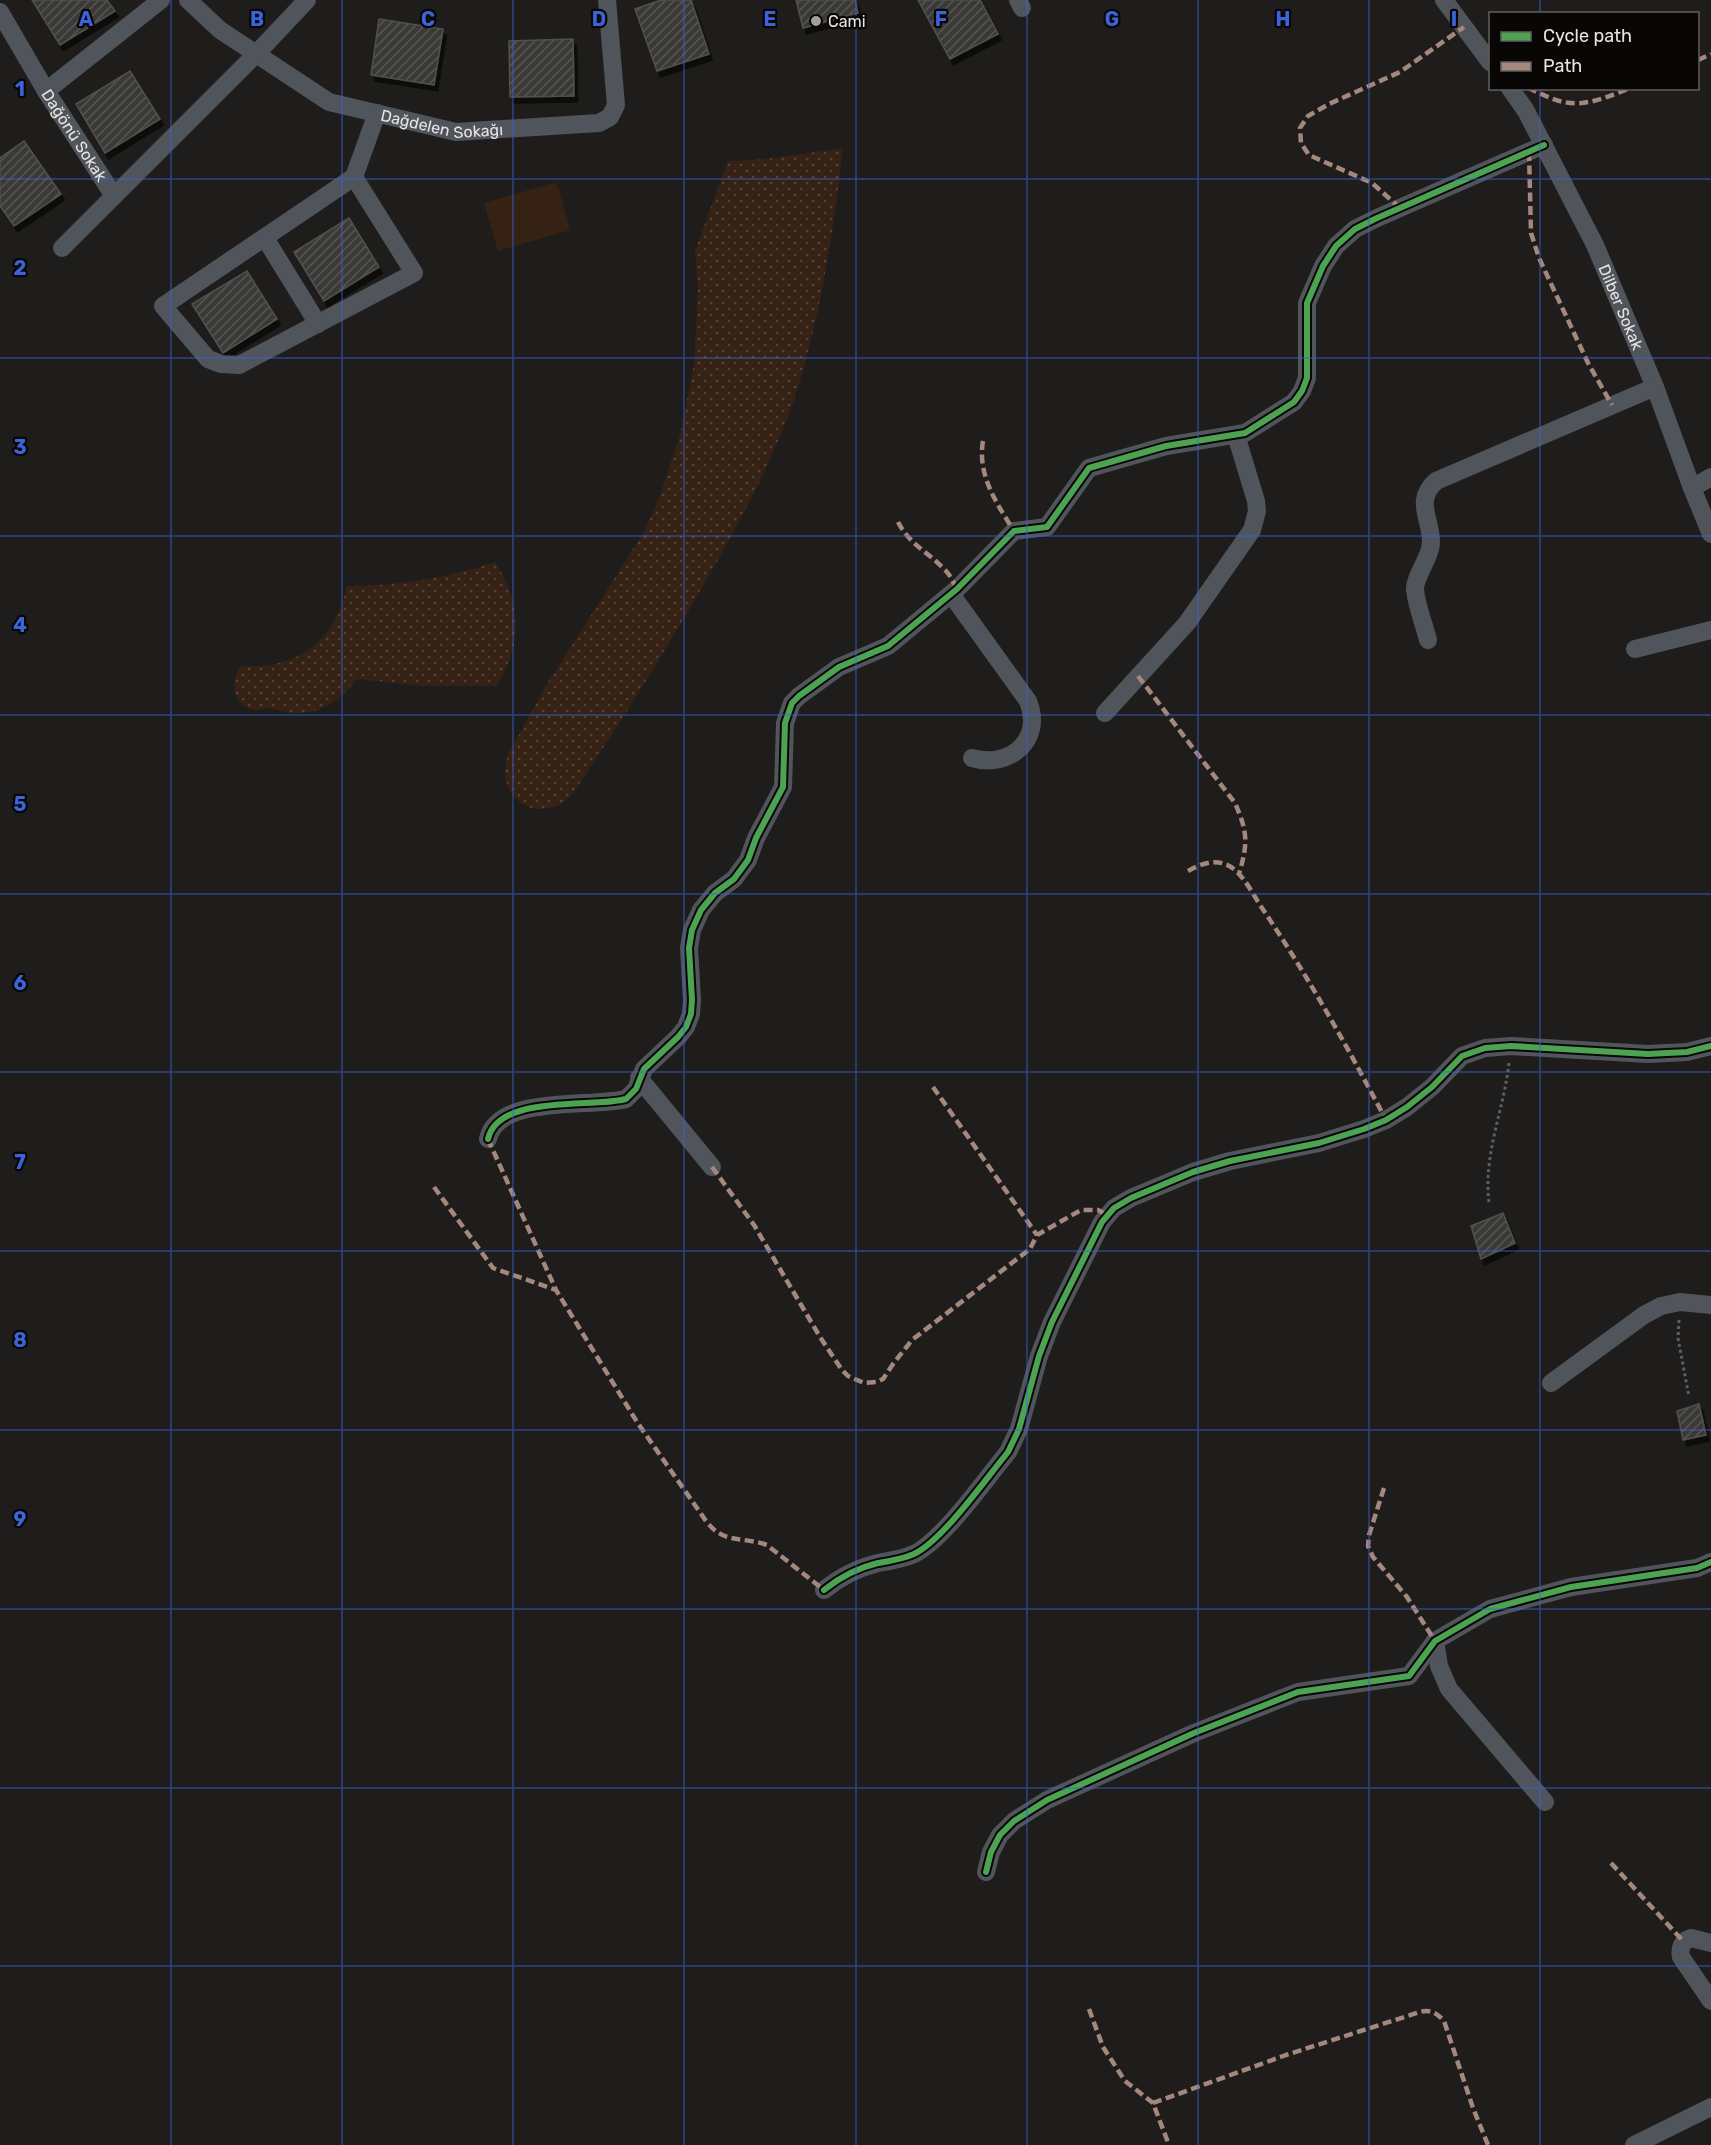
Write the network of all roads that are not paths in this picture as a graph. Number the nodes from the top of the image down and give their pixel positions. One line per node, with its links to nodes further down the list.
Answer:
1 (161, 0): 10 (street)
2 (188, 0): 7 (street, Dağdelen Sokağı)
3 (307, 0): 7 (street)
4 (608, 0): 11 (street, Dağdelen Sokağı)
5 (1444, 0): 8 (street)
6 (0, 12): 10 (street, Dağönü Sokak)
7 (256, 54): 11 (street, Dağdelen Sokağı); 14 (street)
8 (1489, 59)
9 (1511, 90): 12 (street, Dilber Sokak)
10 (46, 91): 14 (street, Dağönü Sokak)
11 (377, 113): 13 (street)
12 (1544, 145): 18 (street, Dilber Sokak); 19 (street)
13 (354, 177): 15 (street); 17 (street)
14 (114, 196): 16 (street)
15 (265, 238): 17 (street); 17 (street)
16 (62, 248)
17 (318, 324)
18 (1655, 387): 21 (street, Dilber Sokak); 25 (street)
19 (1236, 435): 23 (street); 27 (street)
20 (1711, 477): 21 (street)
21 (1692, 488): 22 (street, Dilber Sokak)
22 (1711, 534)
23 (951, 594): 28 (street); 30 (street)
24 (1711, 630): 26 (street)
25 (1428, 640)
26 (1635, 649)
27 (1106, 713)
28 (972, 758)
29 (1711, 1046): 36 (street)
30 (639, 1078): 31 (street); 32 (street)
31 (488, 1139)
32 (712, 1167)
33 (1711, 1305): 34 (street)
34 (1551, 1383)
35 (1711, 1562): 37 (street)
36 (824, 1590)
37 (1435, 1641): 38 (street); 39 (street)
38 (1545, 1802)
39 (986, 1872)
40 (1711, 1943): 41 (street)
41 (1711, 2001)
42 (1711, 2107): 43 (street)
43 (1634, 2145)

